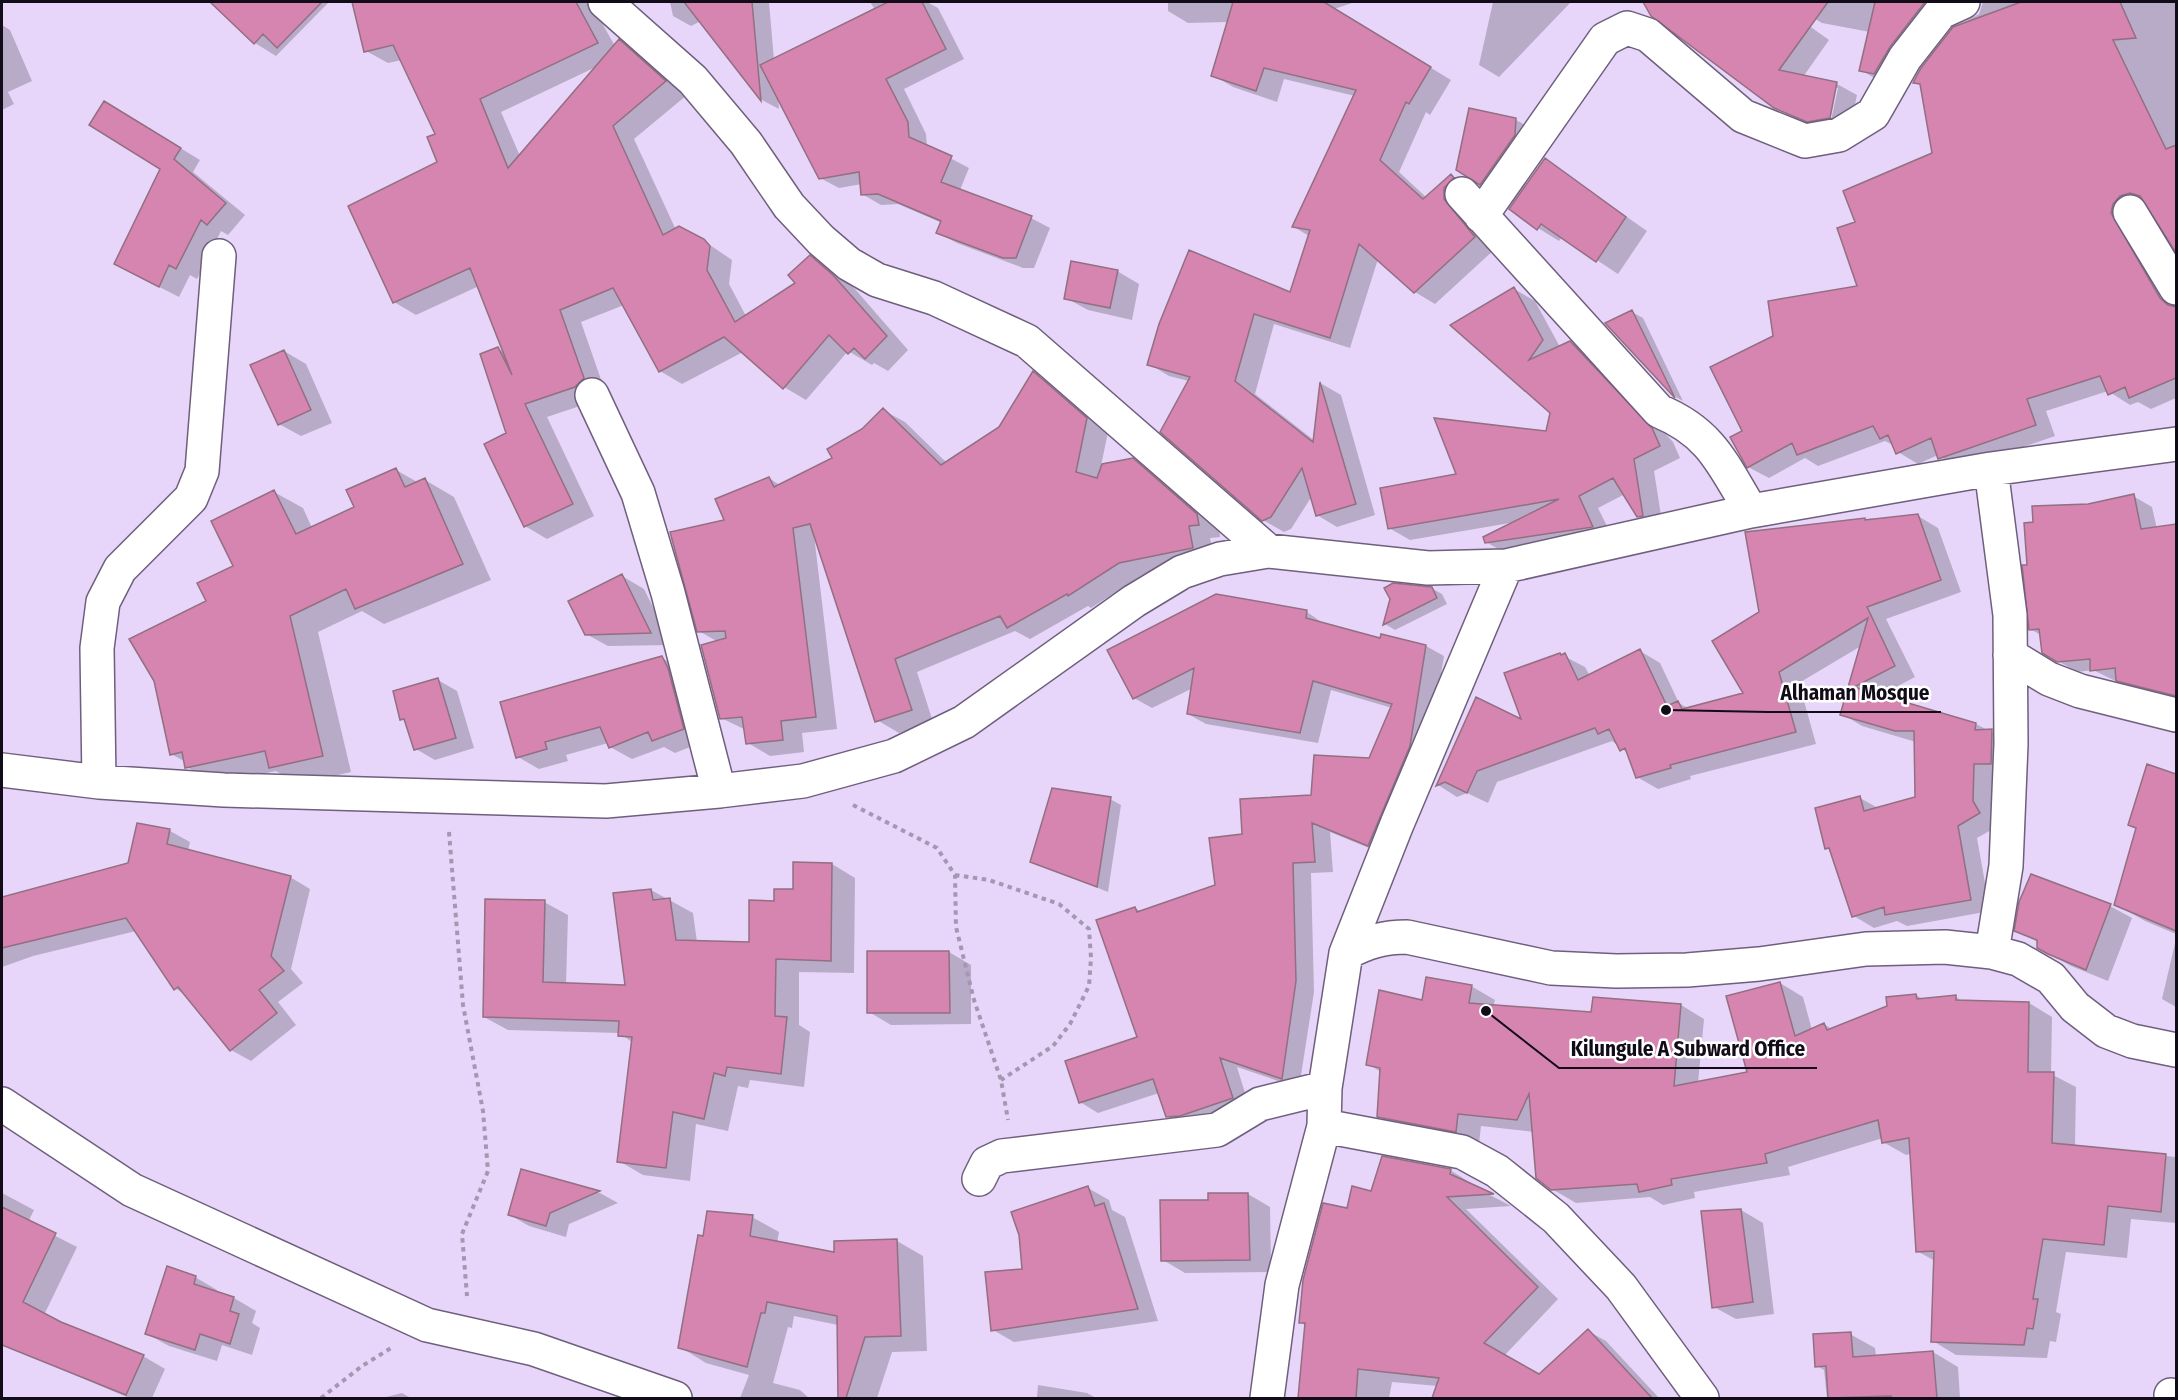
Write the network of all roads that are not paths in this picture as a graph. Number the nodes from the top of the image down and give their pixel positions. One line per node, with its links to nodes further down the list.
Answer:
1 (605, 2): 11 (street)
2 (1964, 2): 3 (street)
3 (1628, 15): 10 (street)
4 (2130, 212): 6 (street)
5 (219, 256): 16 (street)
6 (2176, 288)
7 (592, 395): 17 (street)
8 (2176, 444): 9 (street)
9 (1991, 469): 10 (street); 13 (street)
10 (1751, 511): 12 (street)
11 (1268, 551): 12 (street); 17 (street)
12 (1506, 566): 19 (street)
13 (2010, 655): 14 (street); 18 (street)
14 (2176, 715)
15 (2, 770): 16 (street)
16 (99, 782): 17 (street)
17 (719, 791)
18 (1992, 952): 19 (street); 20 (street)
19 (1346, 953): 21 (street)
20 (2176, 1050)
21 (1325, 1088): 23 (street); 24 (street)
22 (2, 1104): 25 (street)
23 (1324, 1126): 26 (street); 27 (street)
24 (979, 1179)
25 (675, 1398)
26 (1267, 1398)
27 (1702, 1398)

